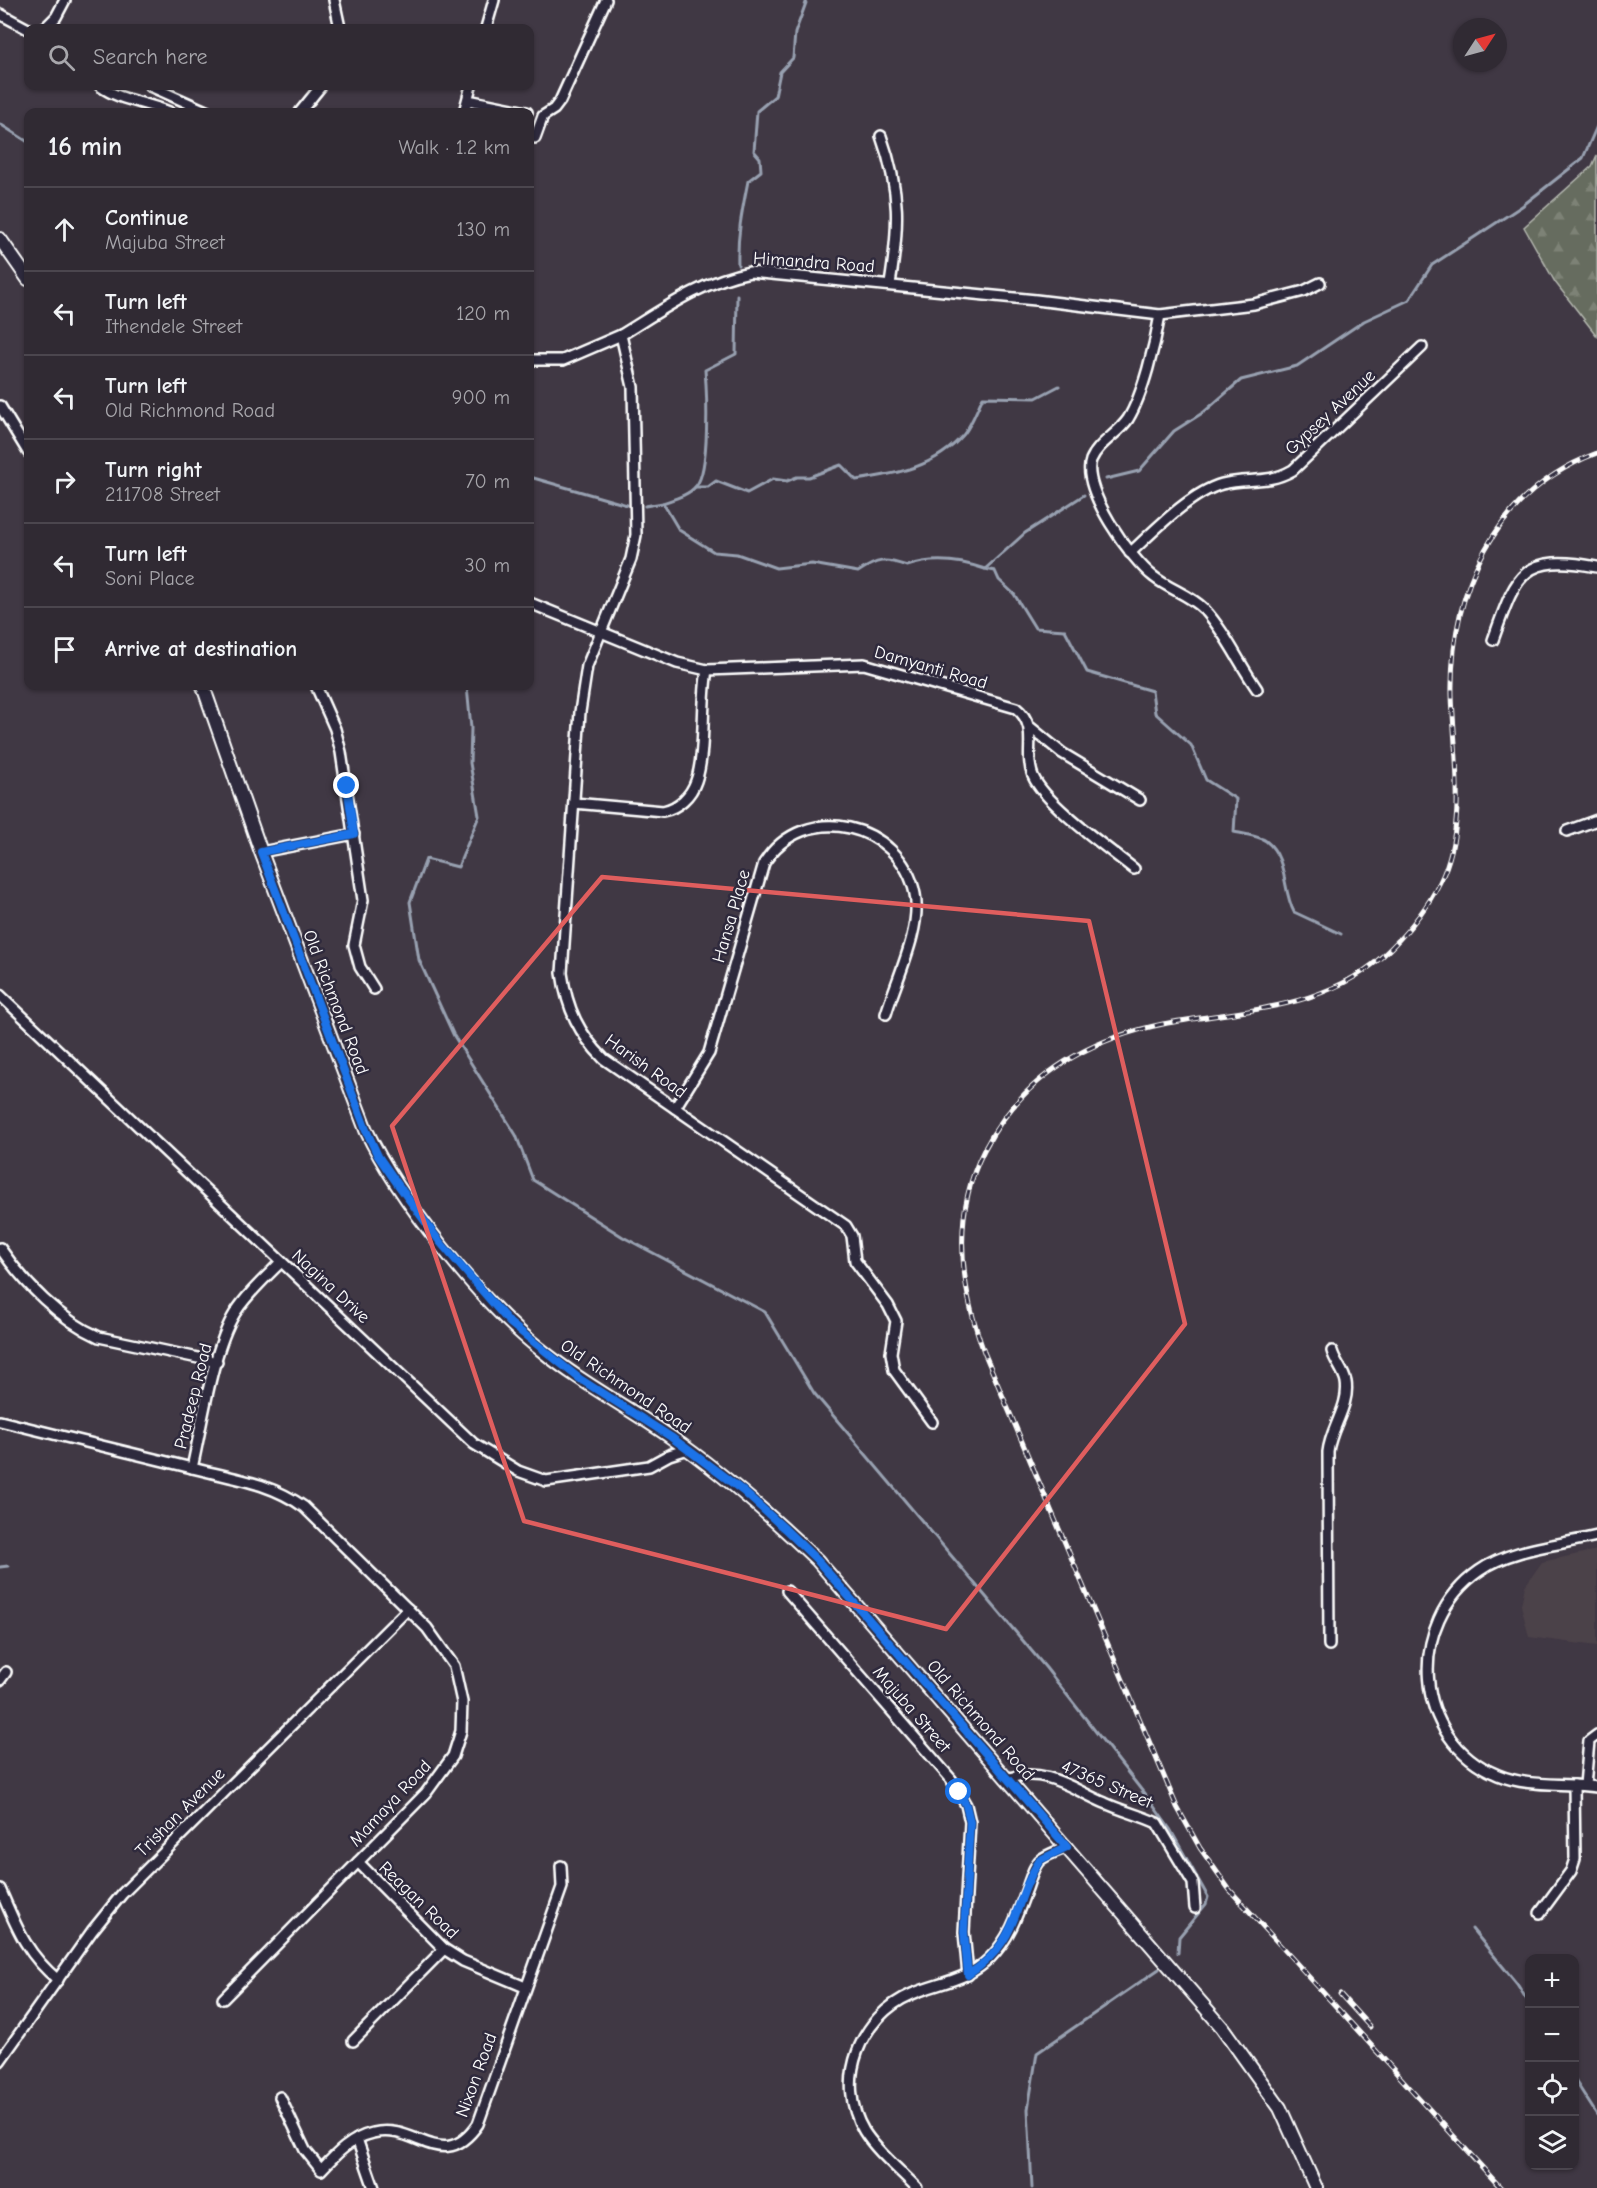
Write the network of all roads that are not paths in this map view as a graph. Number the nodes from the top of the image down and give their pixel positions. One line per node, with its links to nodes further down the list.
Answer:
1 (65, 0): 6 (street)
2 (334, 0): 7 (street)
3 (494, 0): 8 (street)
4 (606, 0): 21 (street)
5 (1, 12): 9 (street)
6 (49, 24)
7 (339, 24)
8 (487, 24)
9 (24, 26)
10 (106, 90): 15 (street)
11 (159, 90): 16 (street)
12 (318, 90): 17 (street)
13 (470, 90): 14 (street)
14 (468, 100): 18 (street); 19 (street)
15 (159, 108)
16 (199, 108)
17 (303, 108)
18 (465, 108)
19 (505, 108)
20 (534, 114): 21 (street)
21 (543, 116): 23 (street)
22 (881, 136): 27 (street)
23 (535, 138)
24 (0, 239): 25 (street)
25 (24, 273)
26 (1320, 283): 28 (street, Himandra Road)
27 (890, 284): 28 (street, Himandra Road); 29 (street, Himandra Road)
28 (1160, 315): 34 (street)
29 (621, 334): 31 (street, Himandra Road); 37 (street)
30 (1422, 347): 34 (street, Gypsey Avenue)
31 (534, 360)
32 (1, 412): 33 (street)
33 (24, 446)
34 (1130, 553): 40 (street)
35 (1597, 567): 38 (street)
36 (534, 605): 37 (street, Damyanti Road)
37 (600, 632): 39 (street, Damyanti Road); 45 (street, Harish Road)
38 (1493, 640)
39 (707, 670): 43 (street, Damyanti Road); 45 (street)
40 (1257, 689)
41 (204, 690): 49 (street, Old Richmond Road)
42 (318, 690): 48 (street)
43 (1030, 727): 44 (street, Damyanti Road); 50 (street)
44 (1140, 800)
45 (574, 803): 54 (street, Harish Road)
46 (1597, 820): 47 (street)
47 (1567, 831)
48 (354, 834): 49 (street); 51 (street)
49 (261, 852): 61 (street, Old Richmond Road)
50 (1134, 869)
51 (374, 989)
52 (0, 995): 56 (street, Nagina Drive)
53 (886, 1014): 54 (street, Hansa Place)
54 (675, 1108): 60 (street, Harish Road)
55 (0, 1248): 58 (street)
56 (281, 1262): 58 (street, Pradeep Road); 61 (street, Nagina Drive)
57 (1332, 1351): 66 (street)
58 (217, 1362): 62 (street, Pradeep Road)
59 (0, 1421): 62 (street, Pradeep Road)
60 (932, 1422)
61 (688, 1449): 68 (street, Old Richmond Road)
62 (192, 1468): 65 (street, Mamaya Road)
63 (1597, 1536): 69 (street)
64 (787, 1591): 79 (street, Majuba Street)
65 (408, 1609): 73 (street, Mamaya Road); 80 (street, Trishan Avenue)
66 (1329, 1645)
67 (1597, 1735): 70 (street)
68 (1009, 1778): 72 (street, Old Richmond Road); 76 (street, 47365 Street)
69 (1574, 1785): 70 (street); 77 (street)
70 (1585, 1785): 71 (street)
71 (1597, 1787)
72 (1067, 1847): 79 (street); 89 (street, Old Richmond Road)
73 (358, 1862): 78 (street, Reagan Road); 82 (street, Mamaya Road)
74 (561, 1866): 81 (street, Nixon Road)
75 (0, 1889): 80 (street)
76 (1195, 1908)
77 (1540, 1913)
78 (444, 1949): 81 (street, Reagan Road); 83 (street)
79 (968, 1975): 88 (street)
80 (58, 1980): 84 (street, Trishan Avenue)
81 (525, 1987): 86 (street, Nixon Road)
82 (223, 1999)
83 (353, 2041)
84 (0, 2061)
85 (280, 2097): 86 (street, Nixon Road)
86 (357, 2139): 87 (street)
87 (374, 2188)
88 (917, 2188)
89 (1316, 2188)

